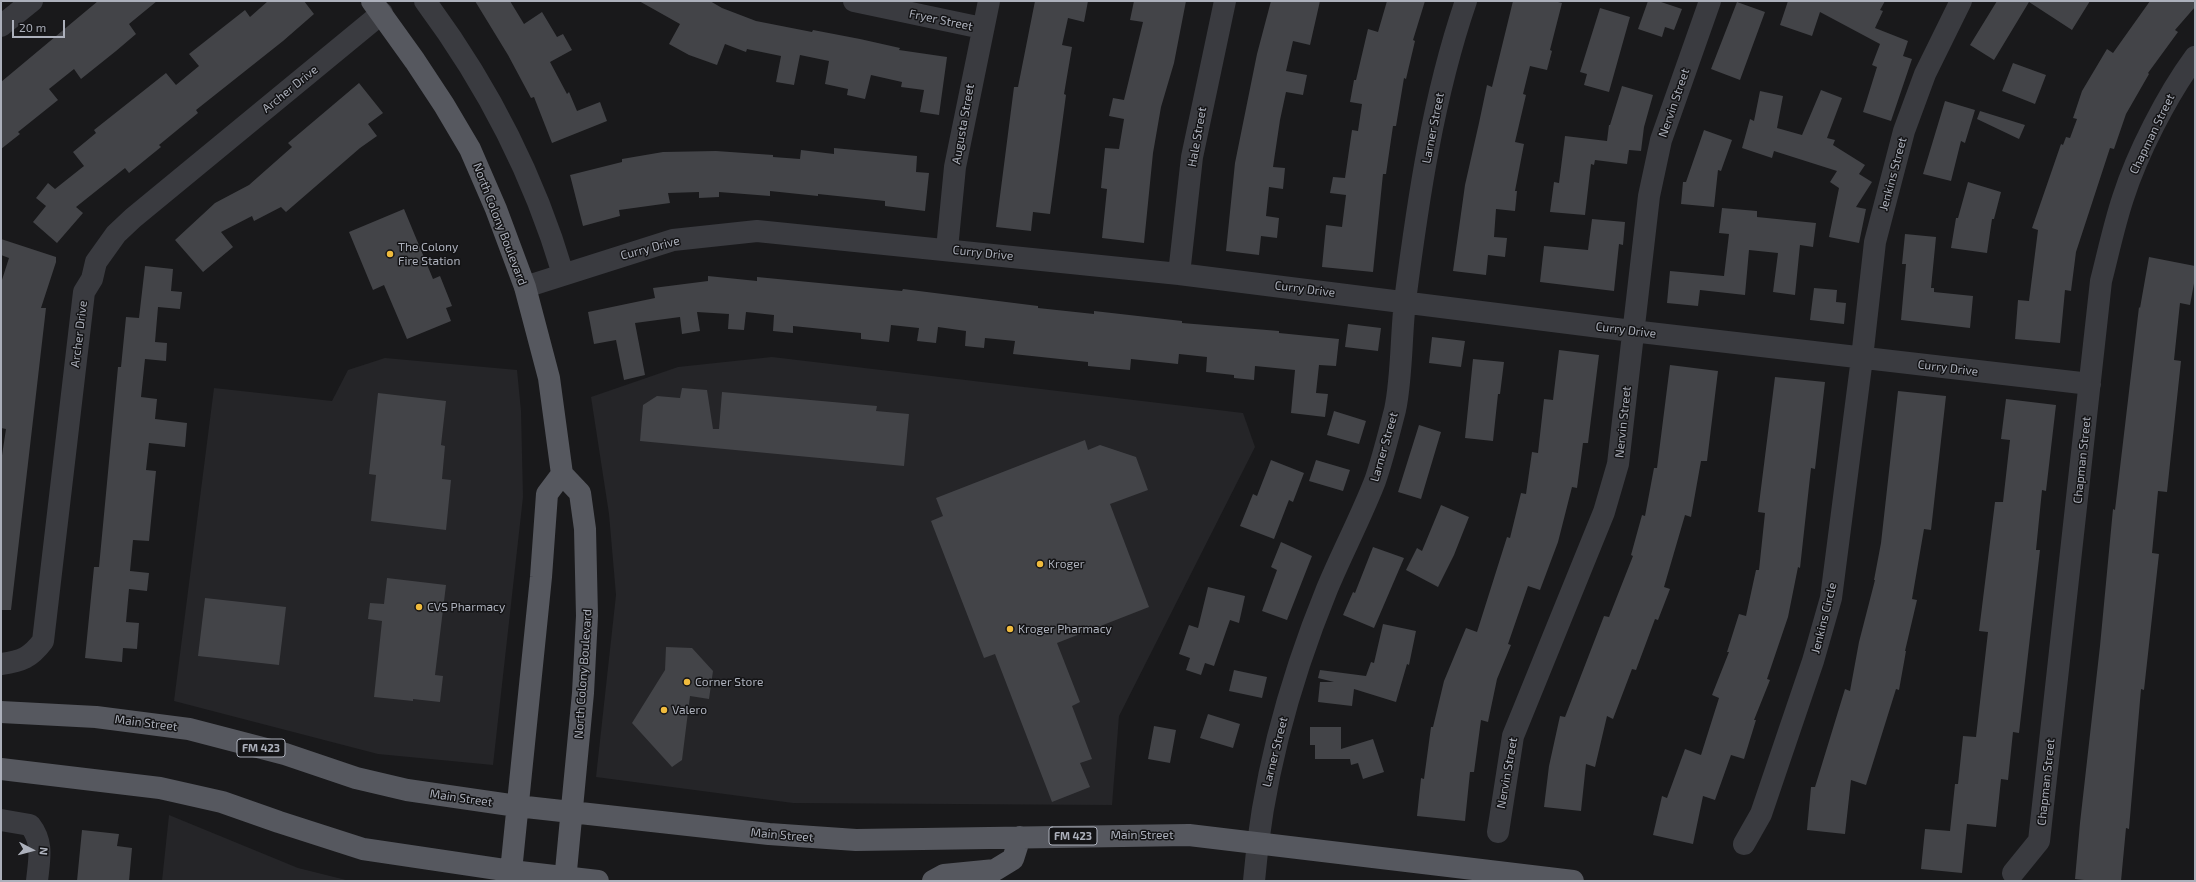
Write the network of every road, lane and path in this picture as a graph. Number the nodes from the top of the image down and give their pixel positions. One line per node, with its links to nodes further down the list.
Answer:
1 (32, 1): 10 (street)
2 (425, 1): 14 (street)
3 (854, 1): 11 (street, Fryer Street)
4 (989, 1): 11 (street, Augusta Street)
5 (1225, 1): 15 (street, Hale Street)
6 (1466, 1): 17 (street, Larner Street)
7 (1710, 1): 18 (street, Nervin Street)
8 (1961, 1): 19 (street, Jenkins Street)
9 (377, 7): 16 (main road, North Colony Boulevard); 22 (street, Archer Drive)
10 (1, 26)
11 (982, 28): 13 (street, Augusta Street)
12 (2195, 57): 20 (street, Chapman Street)
13 (947, 249): 14 (street, Curry Drive); 15 (street, Curry Drive)
14 (563, 274): 16 (street, Curry Drive)
15 (1179, 274): 17 (street, Curry Drive)
16 (525, 287): 21 (main road, North Colony Boulevard)
17 (1405, 302): 18 (street, Curry Drive); 30 (street, Larner Street)
18 (1632, 331): 19 (street, Curry Drive); 28 (street, Nervin Street)
19 (1862, 358): 20 (street, Curry Drive); 31 (street, Jenkins Circle)
20 (2090, 384): 32 (street, Chapman Street)
21 (562, 474): 25 (main road); 26 (main road, North Colony Boulevard)
22 (1, 664)
23 (1, 712): 25 (main road, Main Street / FM 423)
24 (1, 769): 33 (main road)
25 (517, 806): 26 (main road, Main Street / FM 423); 33 (main road)
26 (572, 812): 29 (main road, Main Street / FM 423); 34 (main road, North Colony Boulevard)
27 (1, 820): 35 (street)
28 (1498, 832)
29 (1020, 837): 30 (main road, Main Street / FM 423); 37 (main road)
30 (1257, 842): 38 (street, Larner Street); 39 (main road, Main Street / FM 423)
31 (1744, 844)
32 (2013, 873)
33 (510, 876): 34 (main road)
34 (565, 879): 36 (main road)
35 (37, 881)
36 (598, 881)
37 (933, 881)
38 (1254, 881)
39 (1573, 881)

